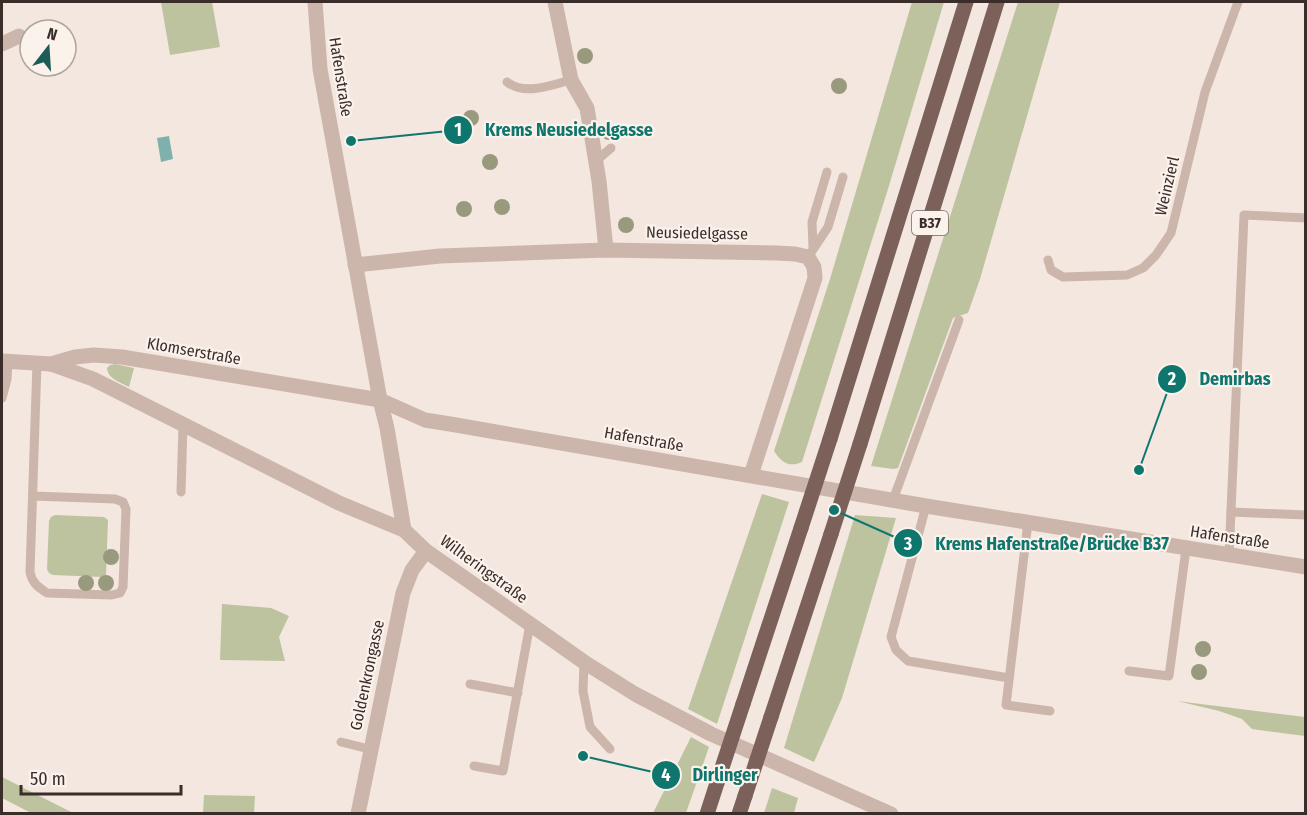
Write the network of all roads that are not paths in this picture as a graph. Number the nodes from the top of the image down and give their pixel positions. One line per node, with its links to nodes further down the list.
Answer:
1 (315, 2): 18 (street, Hafenstraße)
2 (555, 2): 8 (street)
3 (966, 2): 50 (main road, B37, bridge)
4 (997, 2): 51 (main road, B37, bridge)
5 (1238, 2): 17 (lane, Weinzierl)
6 (18, 36): 7 (street)
7 (2, 44)
8 (571, 80): 9 (lane); 11 (street)
9 (507, 82)
10 (611, 148): 11 (lane)
11 (596, 161): 15 (street)
12 (827, 172): 16 (lane)
13 (843, 177): 16 (lane)
14 (1305, 218): 30 (lane)
15 (606, 250): 16 (street, Neusiedelgasse); 18 (street, Neusiedelgasse)
16 (811, 252): 25 (street)
17 (1048, 260)
18 (355, 265): 23 (street, Hafenstraße)
19 (959, 320): 28 (lane)
20 (5, 361): 21 (street, Klomserstraße); 22 (lane)
21 (44, 363): 23 (street, Klomserstraße); 24 (street, Wilheringstraße); 27 (lane)
22 (2, 398)
23 (380, 400): 25 (street, Hafenstraße); 33 (street)
24 (183, 425): 26 (lane); 33 (street, Wilheringstraße)
25 (751, 476): 28 (street, Hafenstraße)
26 (181, 492)
27 (33, 496): 27 (lane)
28 (893, 500): 29 (street, Hafenstraße)
29 (926, 506): 32 (street, Hafenstraße); 41 (lane)
30 (1231, 512): 31 (lane); 36 (lane)
31 (1305, 515)
32 (1028, 522): 34 (street, Hafenstraße); 41 (lane)
33 (404, 530): 35 (street, Wilheringstraße)
34 (1185, 549): 36 (street, Hafenstraße); 40 (lane)
35 (426, 550): 38 (street, Wilheringstraße); 46 (street, Goldenkrongasse)
36 (1229, 556): 37 (street, Hafenstraße)
37 (1305, 567)
38 (530, 624): 39 (street, Wilheringstraße); 43 (lane)
39 (584, 662): 47 (lane); 52 (street, Wilheringstraße)
40 (1129, 671)
41 (1009, 678): 44 (lane)
42 (470, 684): 43 (lane)
43 (518, 693): 48 (lane)
44 (1050, 711)
45 (341, 742): 46 (lane)
46 (369, 749): 49 (street, Goldenkrongasse)
47 (610, 749)
48 (474, 766)
49 (358, 813)
50 (707, 813)
51 (739, 813)
52 (891, 813)

